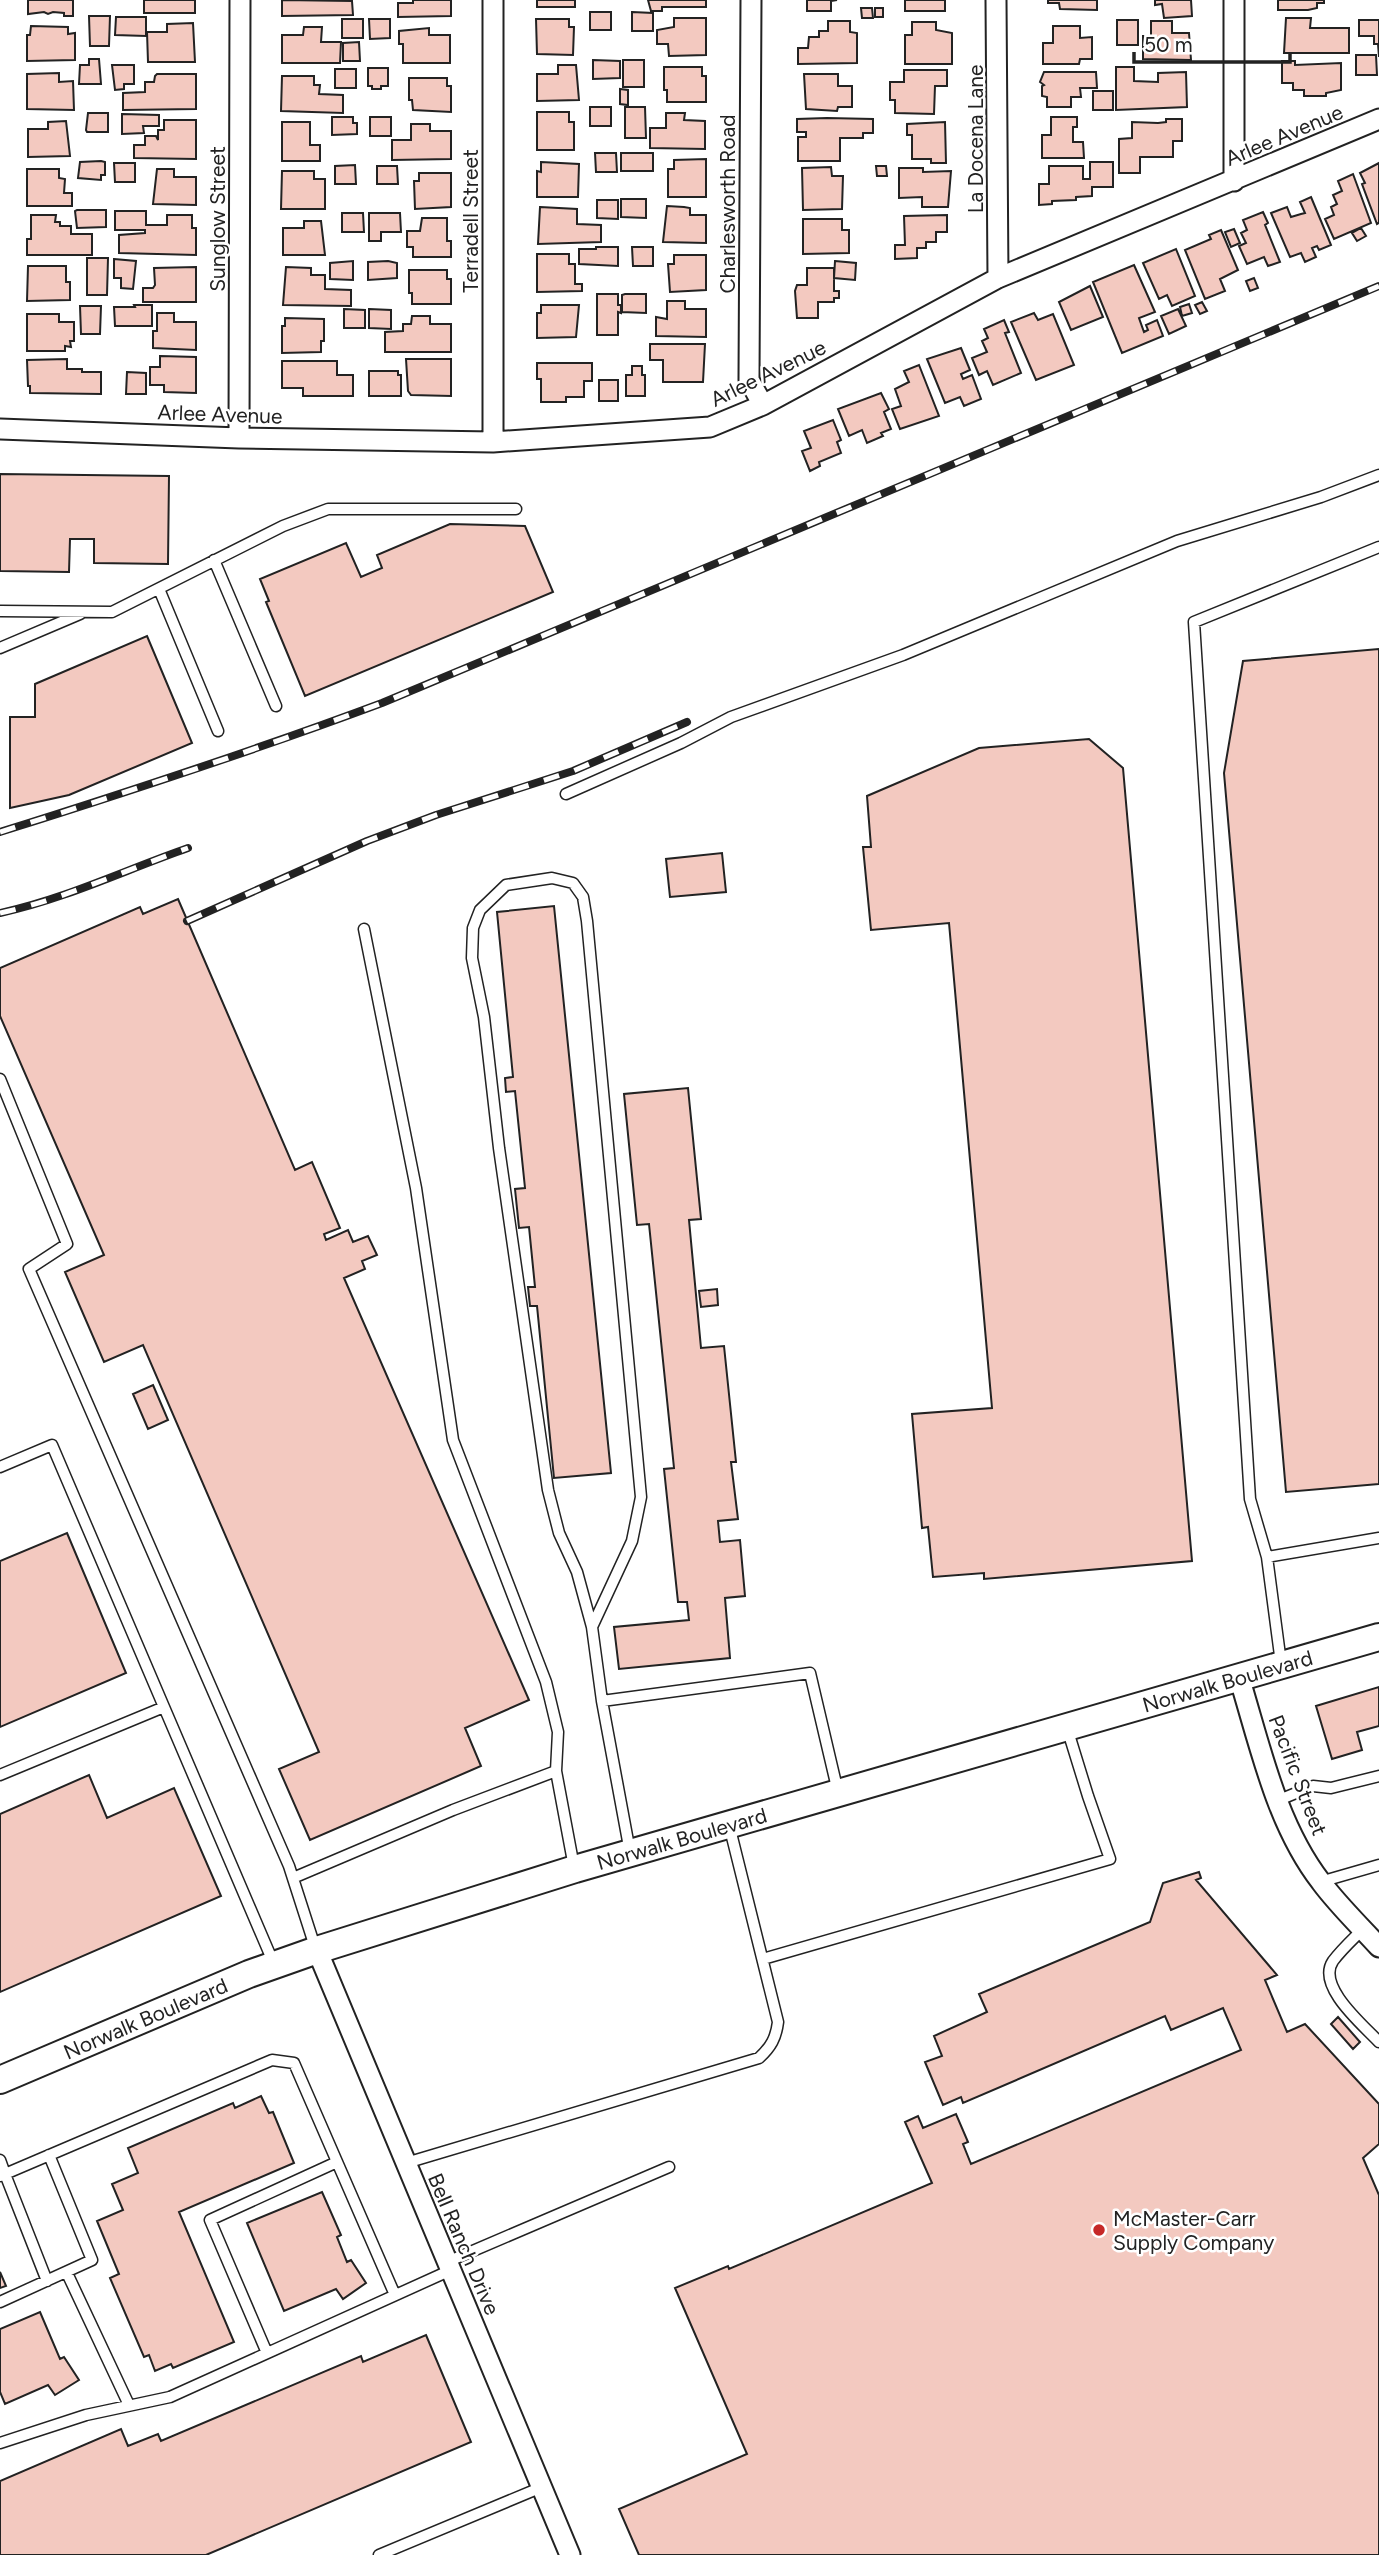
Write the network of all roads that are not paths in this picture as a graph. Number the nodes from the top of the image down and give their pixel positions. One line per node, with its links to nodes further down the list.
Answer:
1 (240, 0): 11 (street, Sunglow Street)
2 (493, 0): 12 (street, Terradell Street)
3 (751, 0): 9 (street, Charlesworth Road)
4 (996, 0): 8 (street, La Docena Lane)
5 (1234, 0): 7 (street)
6 (1379, 119): 7 (street, Arlee Avenue)
7 (1234, 181): 8 (street, Arlee Avenue)
8 (998, 278): 9 (street, Arlee Avenue)
9 (763, 405): 12 (street, Arlee Avenue)
10 (0, 429): 11 (street, Arlee Avenue)
11 (239, 438): 12 (street, Arlee Avenue)
12 (493, 442)
13 (1379, 475): 23 (lane)
14 (516, 509): 16 (lane)
15 (1379, 547): 28 (lane)
16 (214, 561): 17 (lane); 21 (lane)
17 (159, 589): 19 (lane); 22 (lane)
18 (0, 611): 19 (lane)
19 (84, 612): 20 (lane)
20 (0, 648)
21 (276, 706)
22 (218, 731)
23 (566, 794)
24 (364, 929): 36 (lane)
25 (0, 1079): 45 (lane)
26 (0, 1467): 34 (lane)
27 (1379, 1538): 28 (lane)
28 (1267, 1557): 31 (lane)
29 (592, 1628): 29 (lane); 33 (lane)
30 (1379, 1637): 31 (main road, Norwalk Boulevard)
31 (1281, 1665): 32 (main road, Norwalk Boulevard)
32 (1239, 1677): 35 (main road, Norwalk Boulevard); 40 (street, Pacific Street)
33 (602, 1702): 39 (lane); 42 (lane)
34 (164, 1707): 37 (lane); 51 (lane)
35 (1067, 1727): 39 (main road, Norwalk Boulevard); 50 (lane)
36 (556, 1771): 44 (lane); 45 (lane)
37 (0, 1775)
38 (1379, 1776): 40 (lane)
39 (839, 1792): 41 (main road, Norwalk Boulevard)
40 (1279, 1800): 46 (street, Pacific Street)
41 (728, 1824): 42 (main road, Norwalk Boulevard); 50 (lane)
42 (631, 1853): 44 (main road, Norwalk Boulevard)
43 (1379, 1865): 46 (lane)
44 (575, 1869): 49 (main road, Norwalk Boulevard)
45 (293, 1878): 49 (lane)
46 (1320, 1882): 47 (street, Pacific Street)
47 (1363, 1929): 48 (street, Pacific Street); 52 (lane)
48 (1379, 1947)
49 (317, 1950): 51 (main road, Norwalk Boulevard); 57 (street, Bell Ranch Drive)
50 (762, 1959): 57 (lane)
51 (274, 1965): 53 (main road, Norwalk Boulevard)
52 (1379, 2042)
53 (0, 2080)
54 (48, 2155): 56 (lane); 59 (lane); 61 (lane)
55 (0, 2160): 59 (lane)
56 (337, 2162): 63 (lane); 65 (lane)
57 (406, 2163): 60 (street, Bell Ranch Drive)
58 (669, 2167): 60 (lane)
59 (3, 2175): 62 (lane)
60 (449, 2266): 63 (lane); 68 (street, Bell Ranch Drive)
61 (67, 2273): 62 (lane); 66 (lane)
62 (47, 2281): 64 (lane)
63 (395, 2295): 65 (lane)
64 (0, 2302)
65 (267, 2353): 66 (lane)
66 (129, 2405): 67 (lane)
67 (0, 2443)
68 (542, 2487): 69 (lane); 70 (street, Bell Ranch Drive)
69 (379, 2555)
70 (570, 2555)

